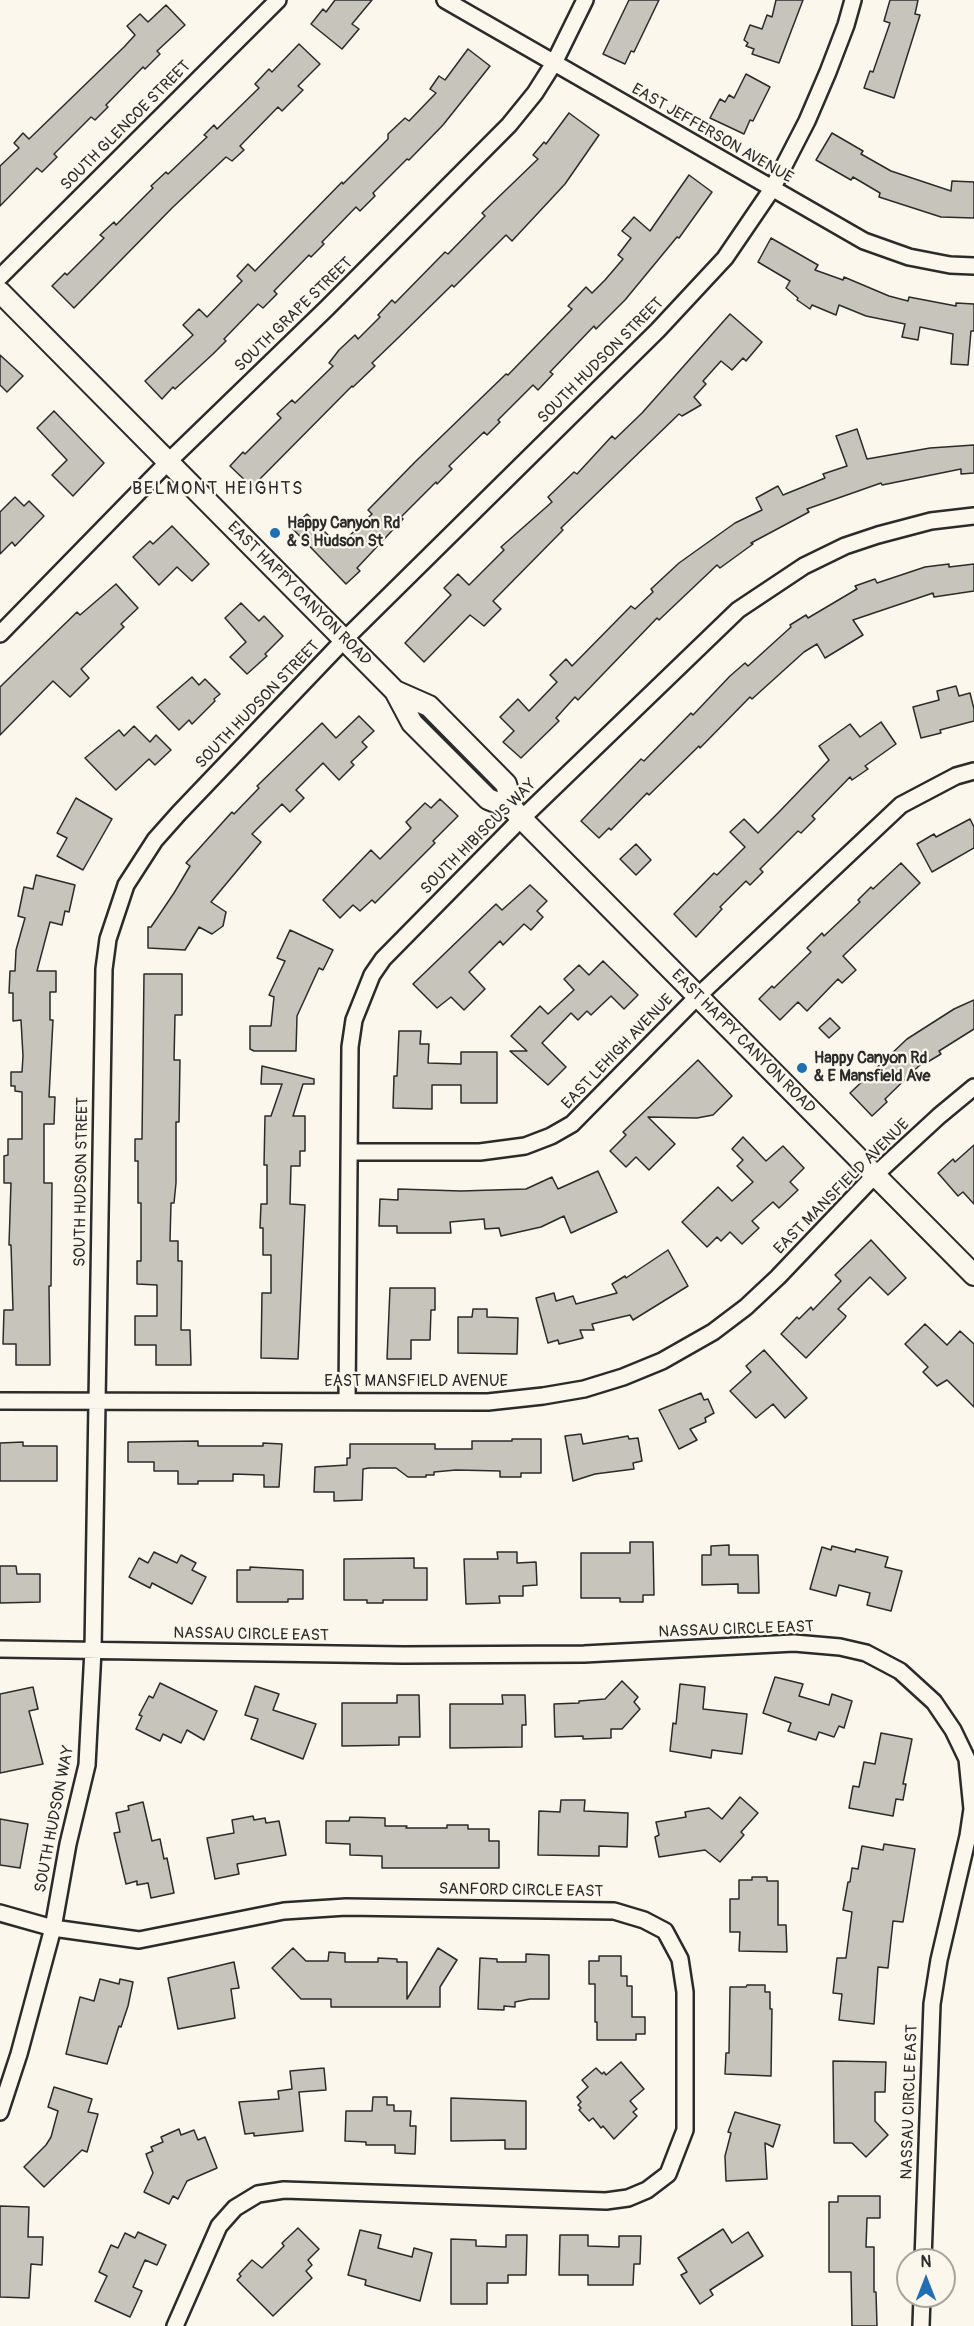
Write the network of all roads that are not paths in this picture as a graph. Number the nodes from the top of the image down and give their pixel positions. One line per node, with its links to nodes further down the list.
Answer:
1 (278, 0): 8 (street, SOUTH GLENCOE STREET)
2 (445, 0): 5 (street, EAST JEFFERSON AVENUE)
3 (585, 0): 5 (street, SOUTH GRAPE STREET)
4 (853, 0): 6 (street, SOUTH HUDSON STREET)
5 (554, 63): 6 (street, EAST JEFFERSON AVENUE); 10 (street, SOUTH GRAPE STREET)
6 (772, 189): 7 (street, EAST JEFFERSON AVENUE); 13 (street, SOUTH HUDSON STREET)
7 (974, 266)
8 (0, 277)
9 (0, 292): 10 (street, EAST HAPPY CANYON ROAD)
10 (168, 462): 12 (street, SOUTH GRAPE STREET); 13 (street, EAST HAPPY CANYON ROAD)
11 (974, 516): 15 (street, SOUTH HIBISCUS WAY)
12 (0, 634)
13 (345, 640): 15 (street, EAST HAPPY CANYON ROAD); 22 (street, SOUTH HUDSON STREET)
14 (974, 771): 16 (street, EAST LEHIGH AVENUE)
15 (517, 814): 16 (street, EAST HAPPY CANYON ROAD); 18 (street, SOUTH HIBISCUS WAY)
16 (698, 996): 18 (street, EAST LEHIGH AVENUE); 19 (street, EAST HAPPY CANYON ROAD)
17 (974, 1087): 19 (street, EAST MANSFIELD AVENUE)
18 (349, 1152): 23 (street, SOUTH HIBISCUS WAY)
19 (875, 1175): 20 (street, EAST HAPPY CANYON ROAD); 23 (street, EAST MANSFIELD AVENUE)
20 (974, 1275)
21 (0, 1401): 22 (street, EAST MANSFIELD AVENUE)
22 (96, 1401): 23 (street, EAST MANSFIELD AVENUE); 24 (street, SOUTH HUDSON STREET)
23 (347, 1401)
24 (95, 1524): 26 (street, SOUTH HUDSON WAY)
25 (0, 1649): 26 (street, NASSAU CIRCLE EAST)
26 (93, 1650): 27 (street, NASSAU CIRCLE EAST); 29 (street, SOUTH HUDSON WAY)
27 (970, 1758): 31 (street, NASSAU CIRCLE EAST)
28 (0, 1912): 29 (street, SANFORD CIRCLE EAST)
29 (53, 1928): 30 (street, SOUTH HUDSON WAY); 33 (street, SANFORD CIRCLE EAST)
30 (0, 2112)
31 (923, 2248)
32 (922, 2308): 34 (street)
33 (175, 2326)
34 (921, 2326)

